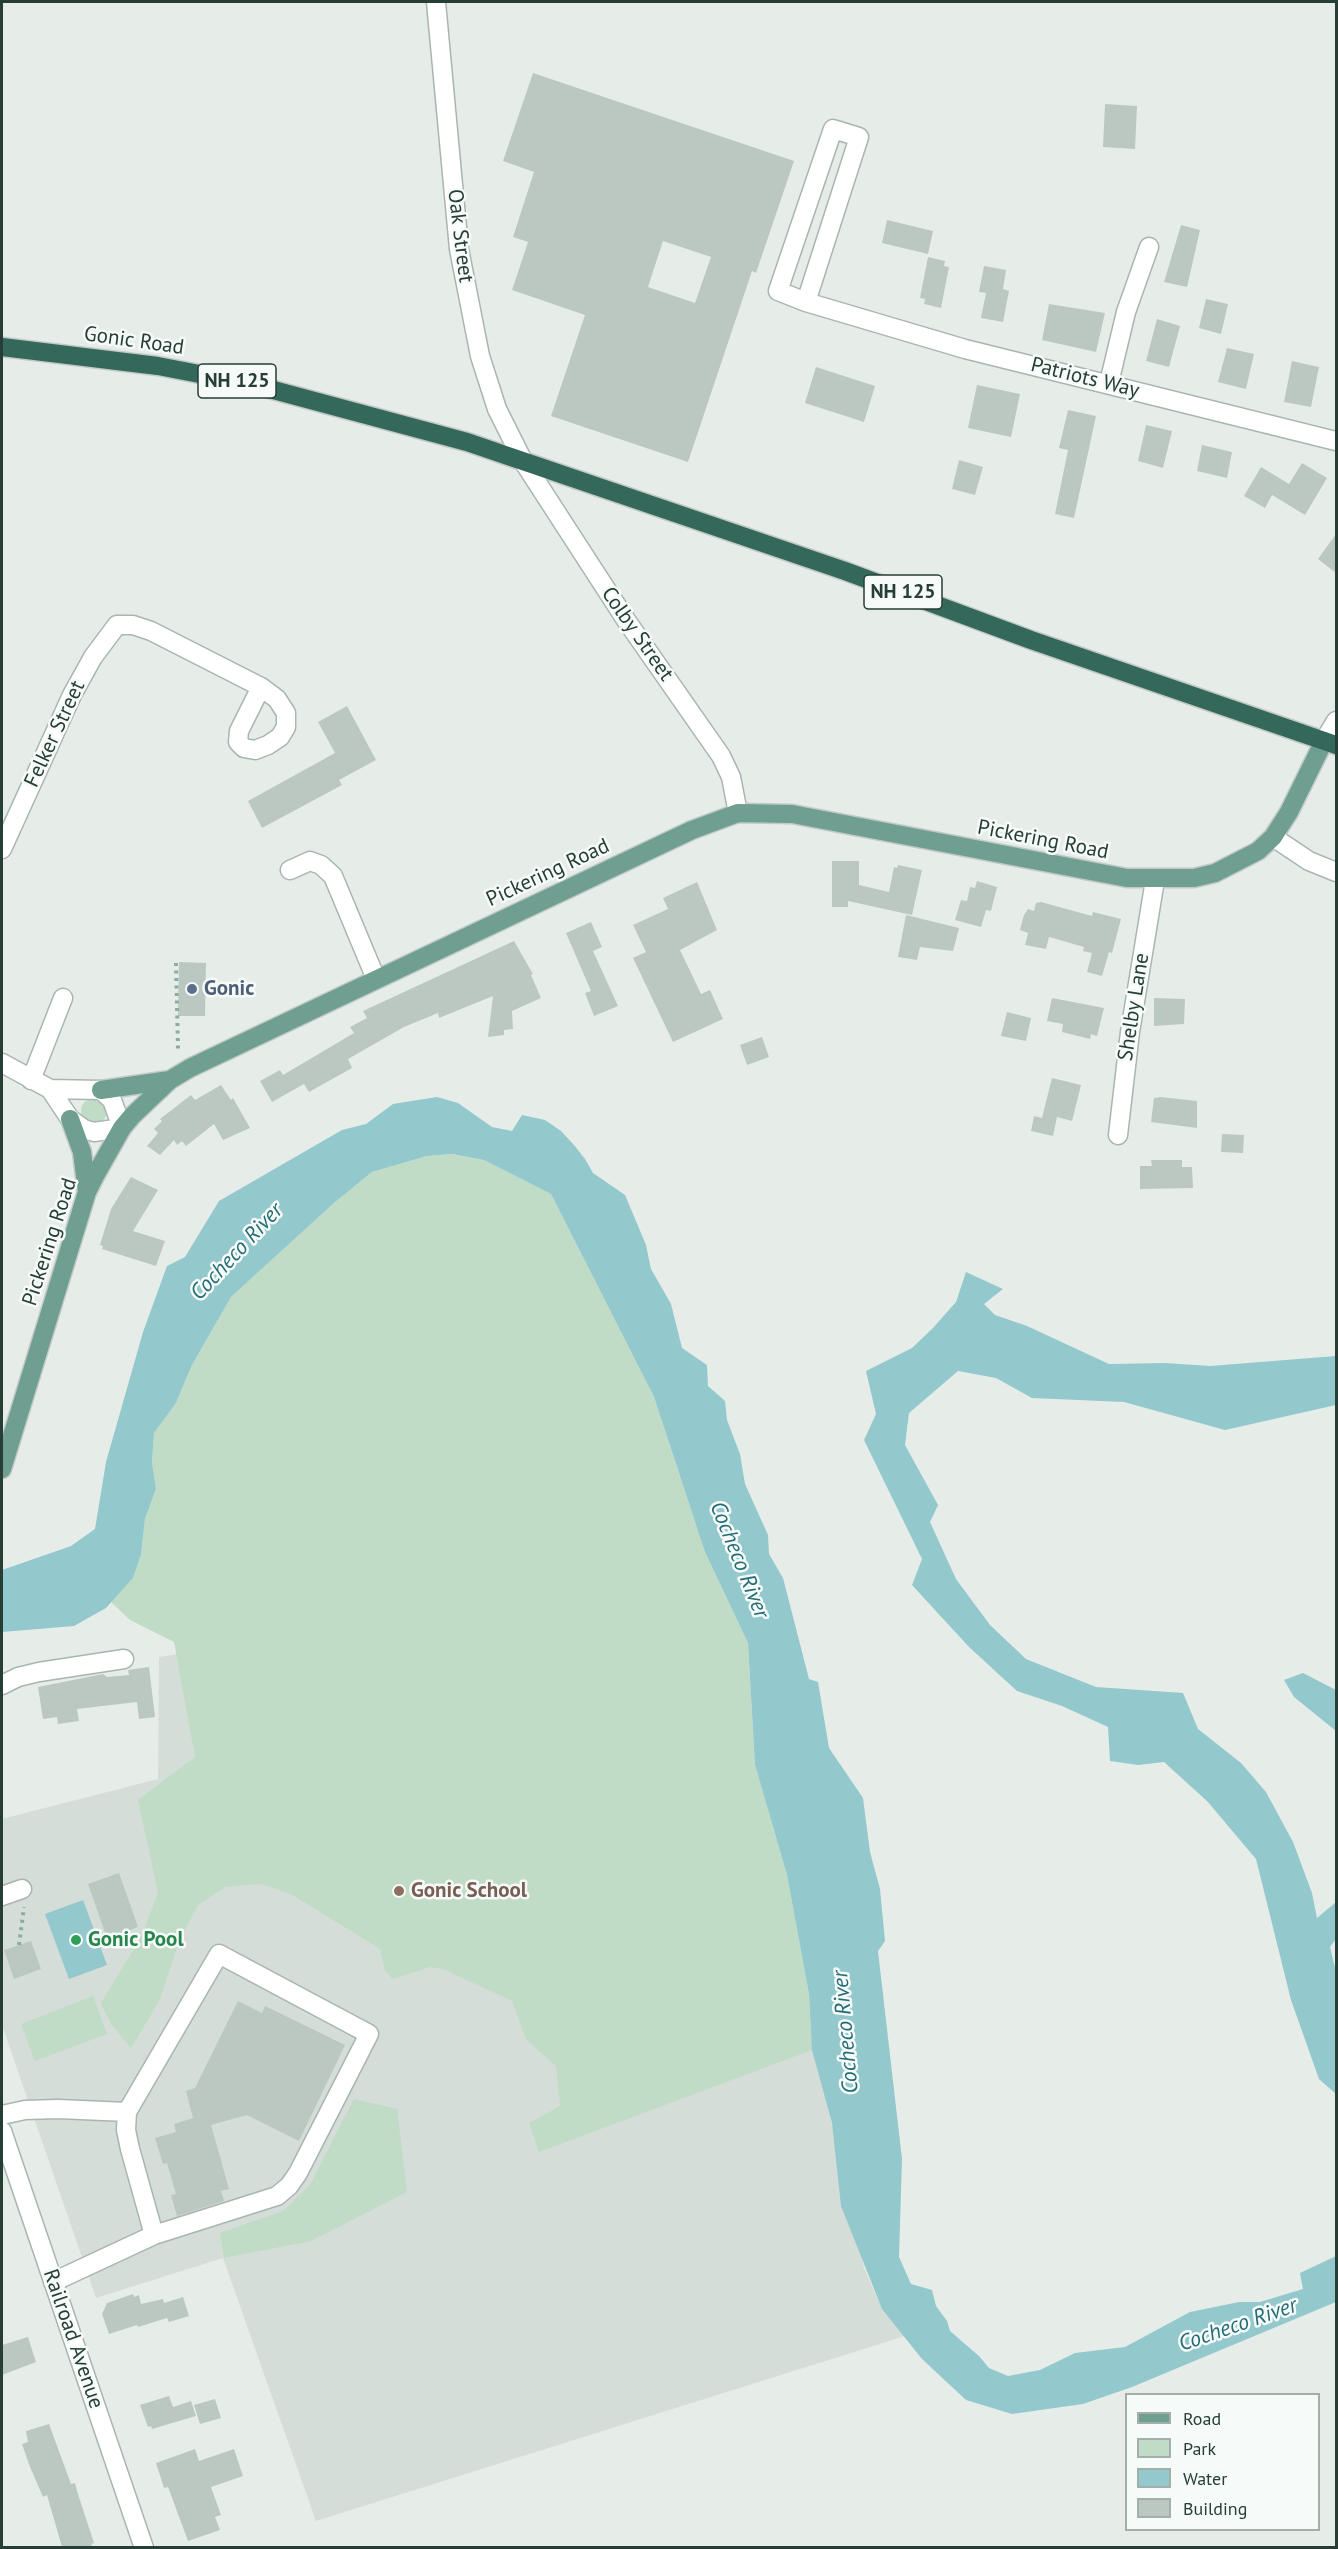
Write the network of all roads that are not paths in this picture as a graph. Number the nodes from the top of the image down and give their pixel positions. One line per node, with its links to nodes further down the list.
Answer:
1 (436, 2): 7 (street, Oak Street)
2 (1149, 247): 5 (street)
3 (806, 302): 3 (street, Patriots Way); 5 (street, Patriots Way)
4 (2, 347): 7 (highway, Gonic Road / NH 125)
5 (1108, 383): 6 (street, Patriots Way)
6 (1336, 441)
7 (523, 461): 10 (highway, NH 125); 11 (street, Colby Street)
8 (261, 687): 12 (street, Felker Street)
9 (1336, 721): 10 (street)
10 (1330, 743): 13 (main road, Pickering Road)
11 (738, 813): 16 (main road, Pickering Road); 17 (main road, Pickering Road)
12 (4, 836)
13 (1273, 837): 15 (street); 16 (main road, Pickering Road)
14 (290, 870): 17 (street)
15 (1336, 872)
16 (1155, 880): 26 (street, Shelby Lane)
17 (376, 980): 21 (main road, Pickering Road)
18 (63, 998): 20 (street)
19 (2, 1063): 20 (street)
20 (31, 1080): 22 (street)
21 (170, 1080): 23 (main road); 25 (main road, Pickering Road)
22 (50, 1089): 23 (street); 24 (street)
23 (100, 1090): 25 (street)
24 (70, 1119): 25 (street); 27 (main road)
25 (122, 1128): 27 (main road, Pickering Road)
26 (1118, 1135)
27 (87, 1192): 28 (main road, Pickering Road)
28 (8, 1428): 29 (main road, Pickering Road)
29 (2, 1469)
30 (124, 1659): 31 (street)
31 (2, 1685)
32 (2, 1896): 33 (street)
33 (23, 1896)
34 (127, 2112): 35 (street); 37 (street); 37 (street)
35 (2, 2115)
36 (2, 2131): 38 (street, Railroad Avenue)
37 (154, 2235): 38 (street)
38 (53, 2282): 39 (street, Railroad Avenue)
39 (144, 2547)

